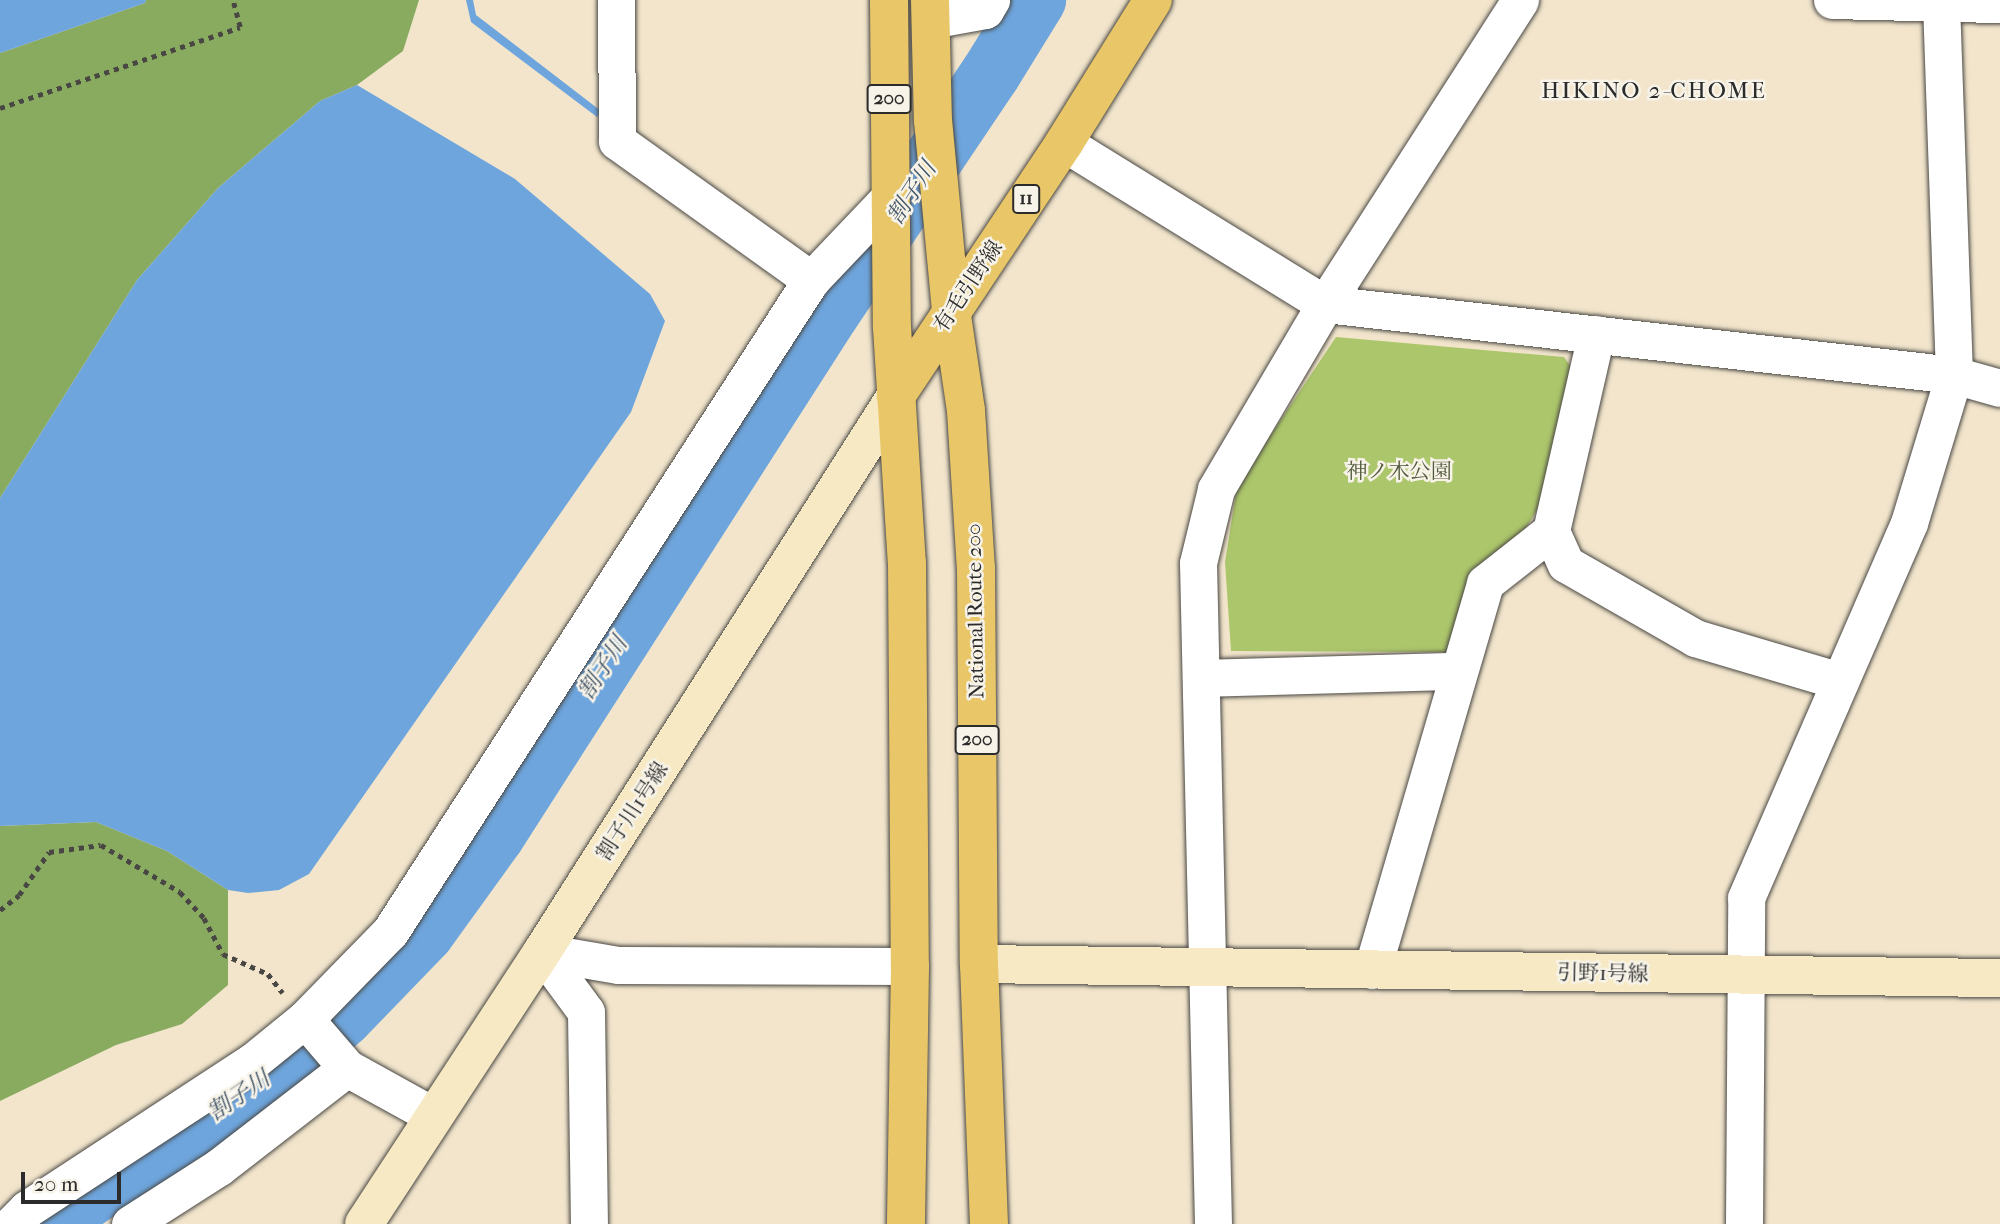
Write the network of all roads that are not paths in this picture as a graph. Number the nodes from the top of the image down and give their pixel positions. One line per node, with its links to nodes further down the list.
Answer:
1 (616, 0): 12 (street)
2 (889, 0): 11 (main road, 200)
3 (991, 0): 9 (street)
4 (1153, 0): 10 (main road, 有毛引野線 / 11)
5 (1520, 0): 13 (street)
6 (1832, 0): 7 (street)
7 (1941, 2): 8 (street); 16 (street)
8 (2000, 4)
9 (930, 10): 14 (main road, National Route 200 / 200)
10 (1064, 144): 13 (street); 14 (main road, 有毛引野線 / 11)
11 (889, 198): 12 (street); 18 (main road, 200)
12 (811, 280): 30 (street)
13 (1325, 304): 15 (street); 21 (street)
14 (951, 309): 18 (main road, 有毛引野線 / 11); 24 (main road, National Route 200 / 200)
15 (1596, 334): 16 (street); 19 (street)
16 (1954, 375): 17 (street); 22 (street)
17 (2000, 388)
18 (896, 396): 23 (street, 割子川1号線); 25 (main road, 200)
19 (1551, 531): 20 (street); 22 (street)
20 (1457, 671): 21 (street); 27 (street)
21 (1201, 678): 26 (street)
22 (1840, 681): 29 (street)
23 (542, 952): 25 (street); 31 (street, 割子川1号線); 35 (street)
24 (979, 964): 26 (street, 引野1号線); 38 (main road, 200); 39 (main road, National Route 200 / 200)
25 (909, 966): 36 (main road, 200); 37 (main road)
26 (1205, 967): 27 (street, 引野1号線); 40 (street)
27 (1372, 970): 29 (street, 引野1号線)
28 (1998, 971): 29 (street, 引野1号線)
29 (1748, 974): 41 (street)
30 (326, 1044): 31 (street); 32 (street); 33 (street)
31 (433, 1116): 34 (street, 割子川1号線)
32 (12, 1224)
33 (130, 1224)
34 (364, 1224)
35 (589, 1224)
36 (906, 1224)
37 (918, 1224)
38 (978, 1224)
39 (989, 1224)
40 (1213, 1224)
41 (1745, 1224)

